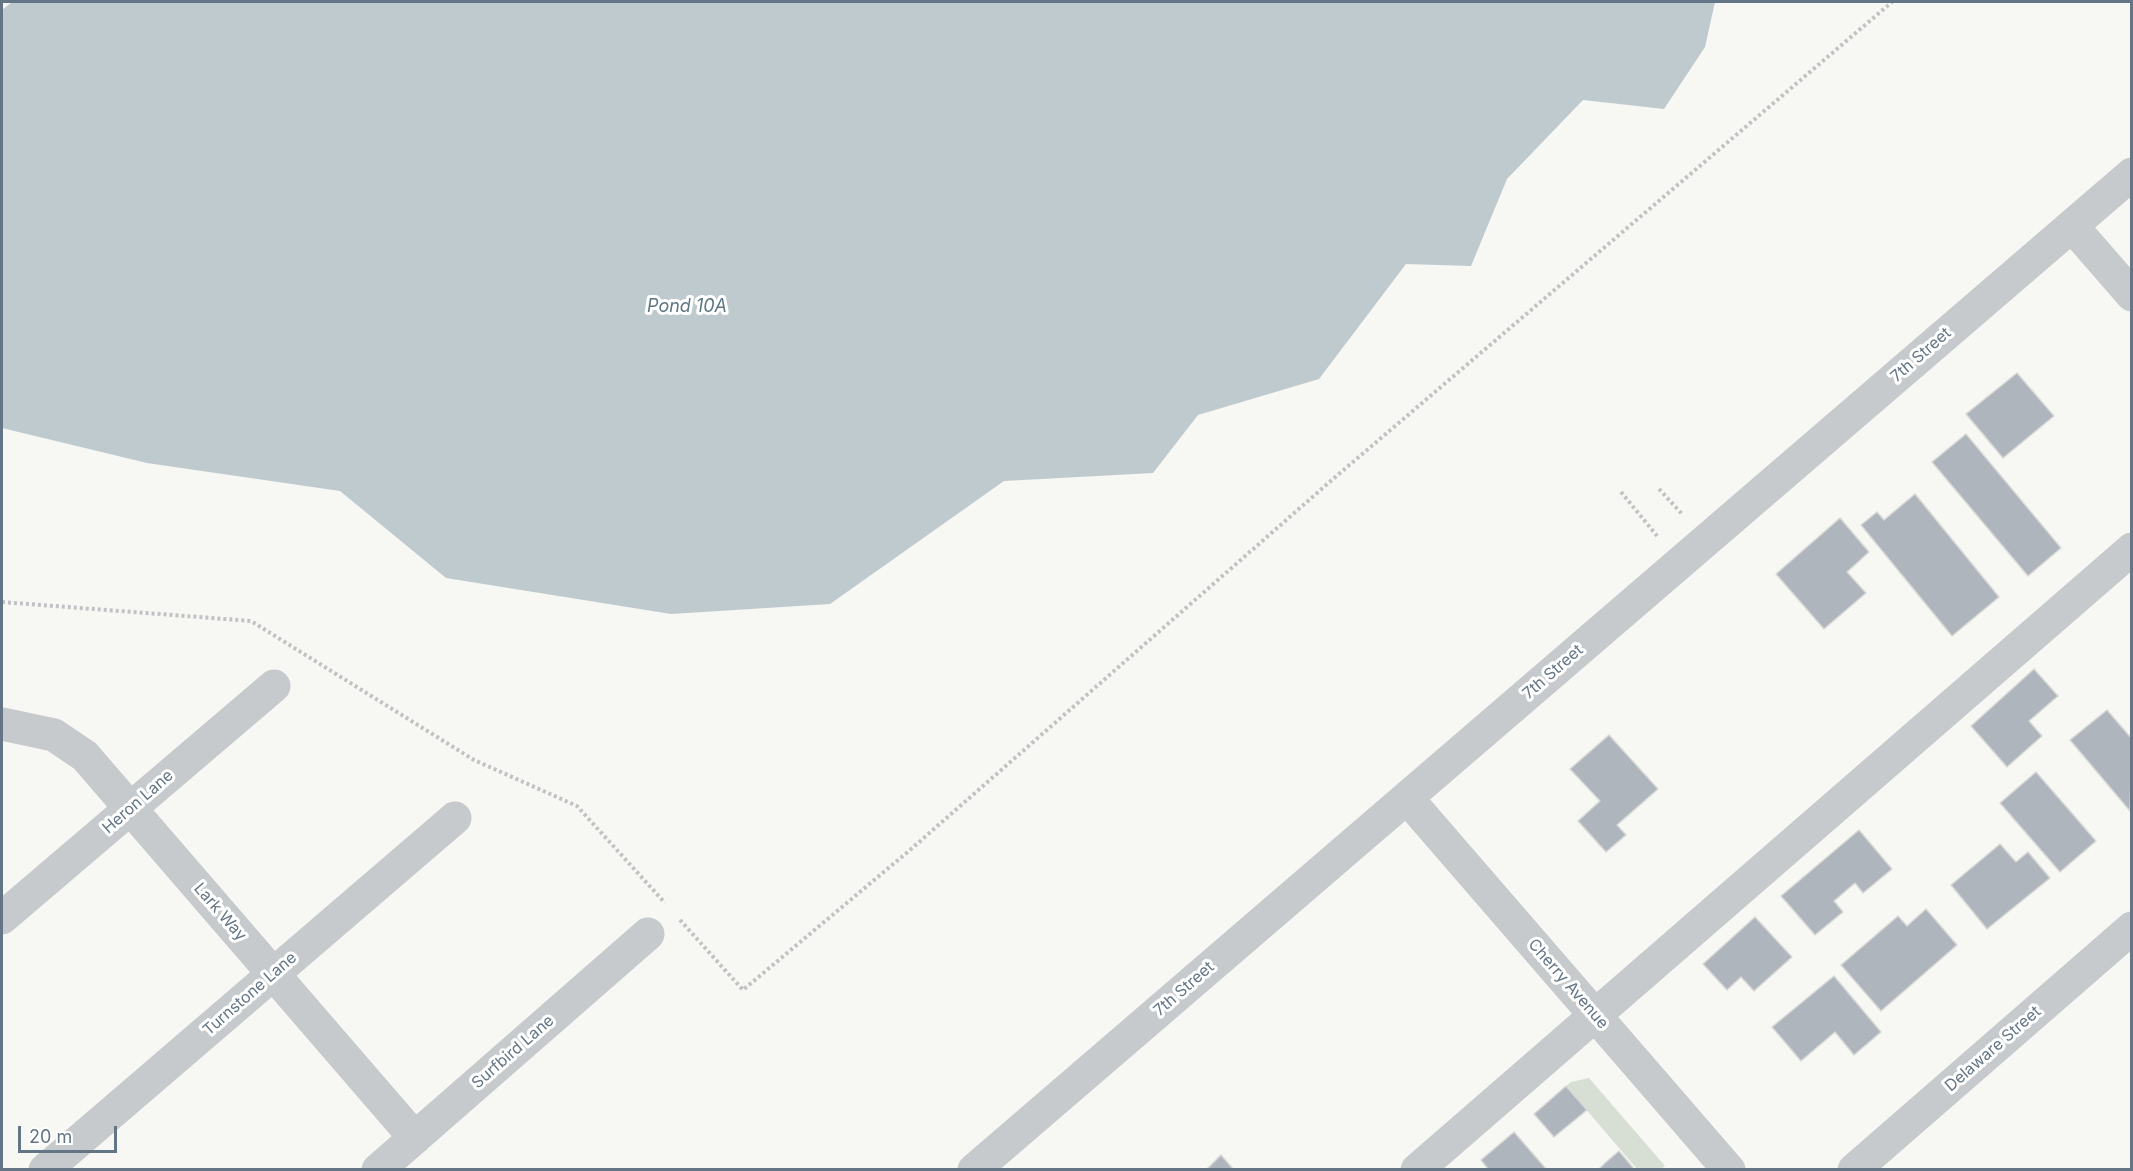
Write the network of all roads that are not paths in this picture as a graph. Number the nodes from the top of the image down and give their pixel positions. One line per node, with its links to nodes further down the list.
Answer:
1 (2132, 174): 2 (street, 7th Street)
2 (2072, 226): 3 (street); 7 (street, 7th Street)
3 (2132, 295)
4 (2132, 549): 14 (street)
5 (274, 686): 8 (street, Heron Lane)
6 (2, 724): 8 (street, Lark Way)
7 (1407, 798): 14 (street, Cherry Avenue); 18 (street, 7th Street)
8 (130, 808): 10 (street, Heron Lane); 13 (street, Lark Way)
9 (455, 818): 13 (street, Turnstone Lane)
10 (2, 918)
11 (2132, 928): 21 (street, Delaware Street)
12 (648, 934): 15 (street, Surfbird Lane)
13 (274, 974): 15 (street, Lark Way); 16 (street, Turnstone Lane)
14 (1595, 1015): 19 (street); 20 (street, Cherry Avenue)
15 (415, 1138): 17 (street, Surfbird Lane)
16 (45, 1170)
17 (378, 1170)
18 (974, 1170)
19 (1417, 1170)
20 (1728, 1170)
21 (1854, 1170)

